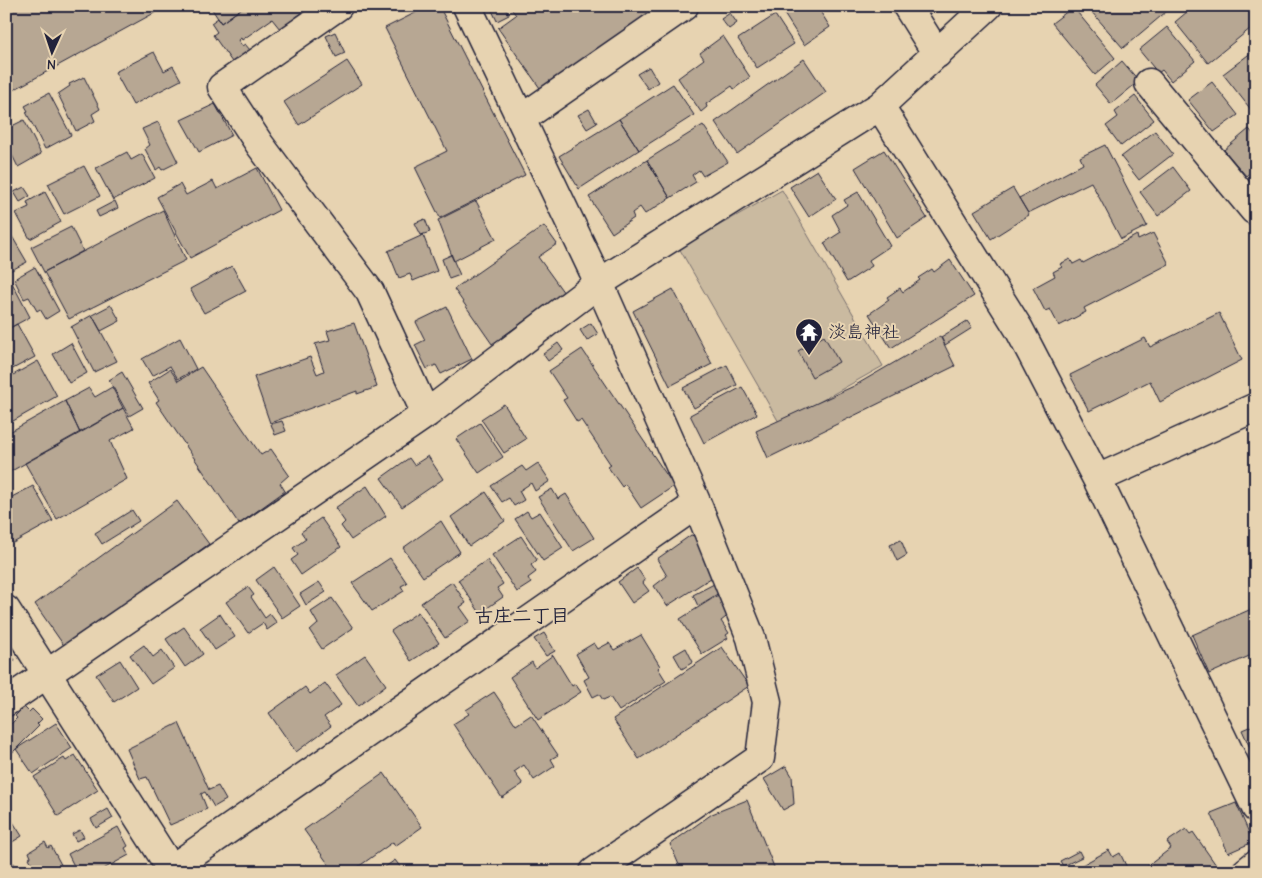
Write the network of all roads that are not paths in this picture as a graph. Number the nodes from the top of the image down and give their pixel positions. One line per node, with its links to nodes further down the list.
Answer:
1 (338, 6): 13 (street)
2 (468, 6): 9 (street)
3 (684, 6): 9 (street)
4 (907, 6): 6 (street)
5 (988, 6): 6 (street)
6 (937, 54): 8 (street)
7 (1149, 83): 10 (street)
8 (880, 106): 11 (street); 14 (street)
9 (521, 119): 11 (street)
10 (1256, 208)
11 (599, 283): 13 (street); 15 (street)
12 (1256, 407): 14 (street)
13 (426, 414): 17 (street)
14 (1097, 479): 19 (street)
15 (697, 504): 21 (street); 22 (street)
16 (6, 610): 17 (street)
17 (47, 673): 18 (street); 21 (street)
18 (6, 702)
19 (1256, 808)
20 (1256, 864): 23 (street)
21 (171, 871)
22 (597, 871)
23 (1246, 872)

